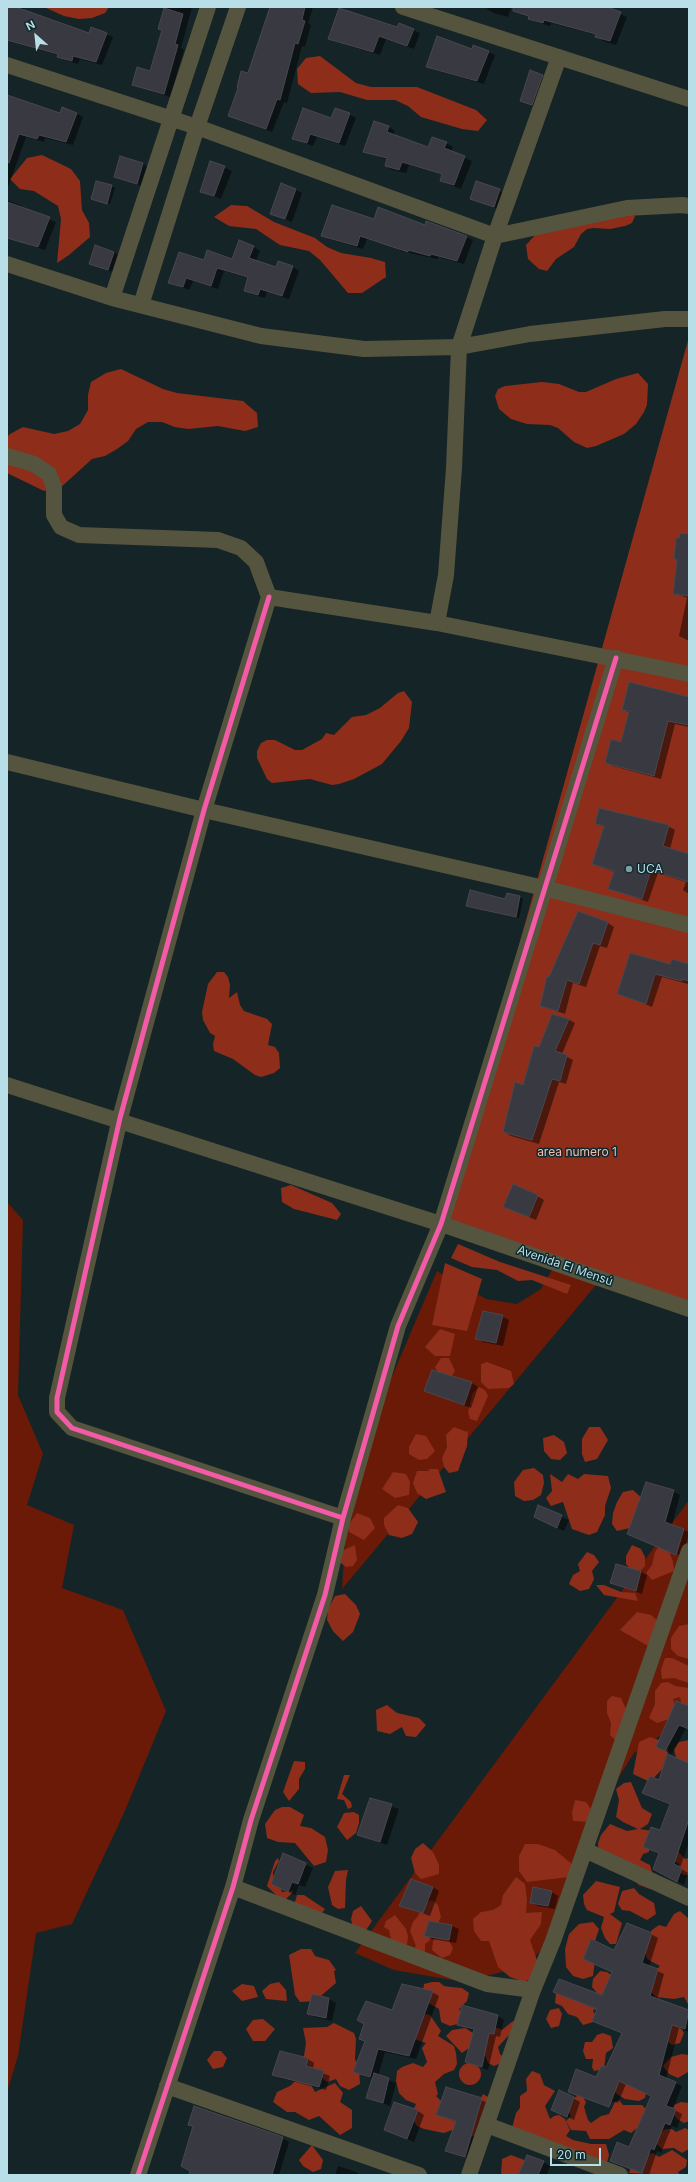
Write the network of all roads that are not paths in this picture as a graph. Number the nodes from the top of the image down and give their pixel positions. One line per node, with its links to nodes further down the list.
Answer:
1 (208, 7): 7 (street)
2 (238, 7): 8 (street)
3 (403, 7): 4 (street)
4 (560, 57): 6 (street); 10 (street)
5 (7, 65): 7 (street)
6 (689, 99)
7 (172, 118): 8 (street); 12 (street)
8 (196, 127): 10 (street); 13 (street)
9 (689, 206): 10 (street)
10 (495, 236): 15 (street)
11 (7, 264): 12 (street)
12 (112, 298): 13 (street)
13 (141, 305): 15 (street)
14 (689, 319): 15 (street)
15 (459, 347): 18 (street)
16 (7, 456): 17 (street)
17 (269, 598): 18 (street); 22 (street)
18 (437, 623): 19 (street)
19 (616, 658): 20 (street); 23 (street)
20 (689, 674)
21 (7, 762): 22 (street)
22 (204, 810): 23 (street); 26 (street)
23 (544, 888): 24 (street); 27 (street)
24 (689, 925)
25 (7, 1085): 26 (street, Avenida El Mensú)
26 (119, 1121): 27 (street, Avenida El Mensú); 29 (street)
27 (441, 1224): 28 (street, Avenida El Mensú); 29 (street)
28 (689, 1309)
29 (343, 1518): 32 (street)
30 (689, 1550): 31 (street)
31 (585, 1850): 33 (street); 34 (street)
32 (233, 1887): 34 (street); 35 (street)
33 (689, 1898)
34 (533, 1990): 36 (street)
35 (167, 2086): 37 (street); 38 (street)
36 (487, 2125): 39 (street); 40 (street)
37 (138, 2175)
38 (419, 2175)
39 (469, 2175)
40 (620, 2175)

